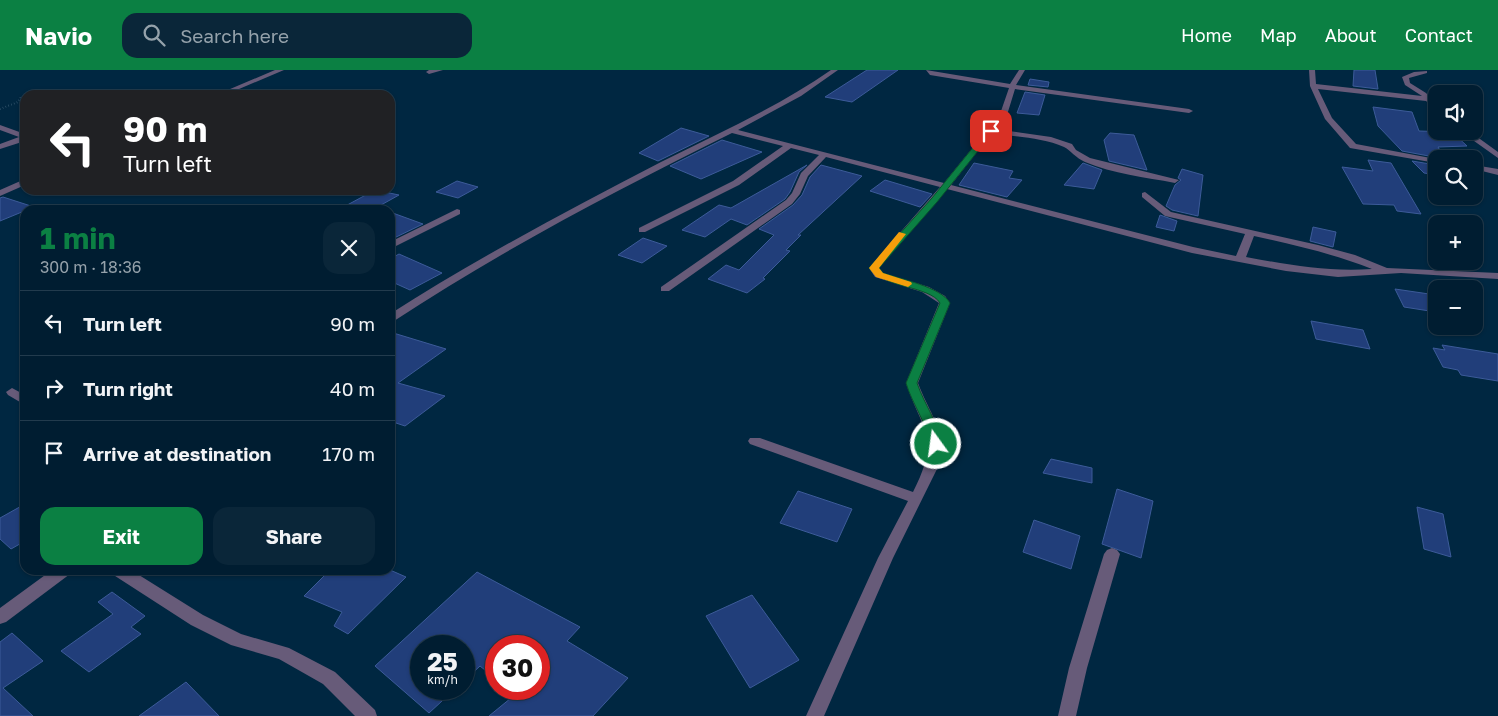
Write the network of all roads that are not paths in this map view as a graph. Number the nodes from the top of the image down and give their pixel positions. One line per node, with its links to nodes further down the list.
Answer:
1 (282, 70): 11 (street)
2 (440, 70): 7 (street)
3 (835, 70): 15 (street)
4 (929, 70): 9 (street)
5 (1022, 70): 9 (street)
6 (1312, 70): 10 (street)
7 (429, 72)
8 (1425, 72): 12 (street)
9 (1010, 86): 13 (street); 16 (street)
10 (1313, 86): 12 (street); 24 (street)
11 (232, 90)
12 (1428, 98)
13 (1189, 112)
14 (0, 128): 17 (street)
15 (731, 130): 20 (street); 40 (street)
16 (991, 131): 27 (street); 29 (street)
17 (20, 136)
18 (20, 140): 21 (street)
19 (1476, 140): 23 (street)
20 (790, 145): 22 (street); 33 (street)
21 (0, 147)
22 (824, 154): 29 (street); 39 (street)
23 (1498, 156)
24 (1428, 160)
25 (1483, 169): 26 (street)
26 (1498, 172)
27 (1175, 180)
28 (20, 184): 30 (street)
29 (946, 185): 36 (street); 44 (street)
30 (0, 193)
31 (1145, 195): 34 (street)
32 (456, 212): 35 (street)
33 (642, 230)
34 (1250, 232): 36 (street); 37 (street)
35 (395, 243)
36 (1240, 259): 37 (street)
37 (1386, 271): 38 (street)
38 (1498, 276)
39 (665, 289)
40 (395, 315)
41 (12, 392): 42 (street)
42 (20, 398)
43 (755, 441): 44 (street)
44 (916, 498): 50 (street)
45 (1112, 554): 51 (street)
46 (57, 575): 48 (street)
47 (126, 575): 49 (street)
48 (0, 617)
49 (368, 716)
50 (815, 716)
51 (1067, 716)

